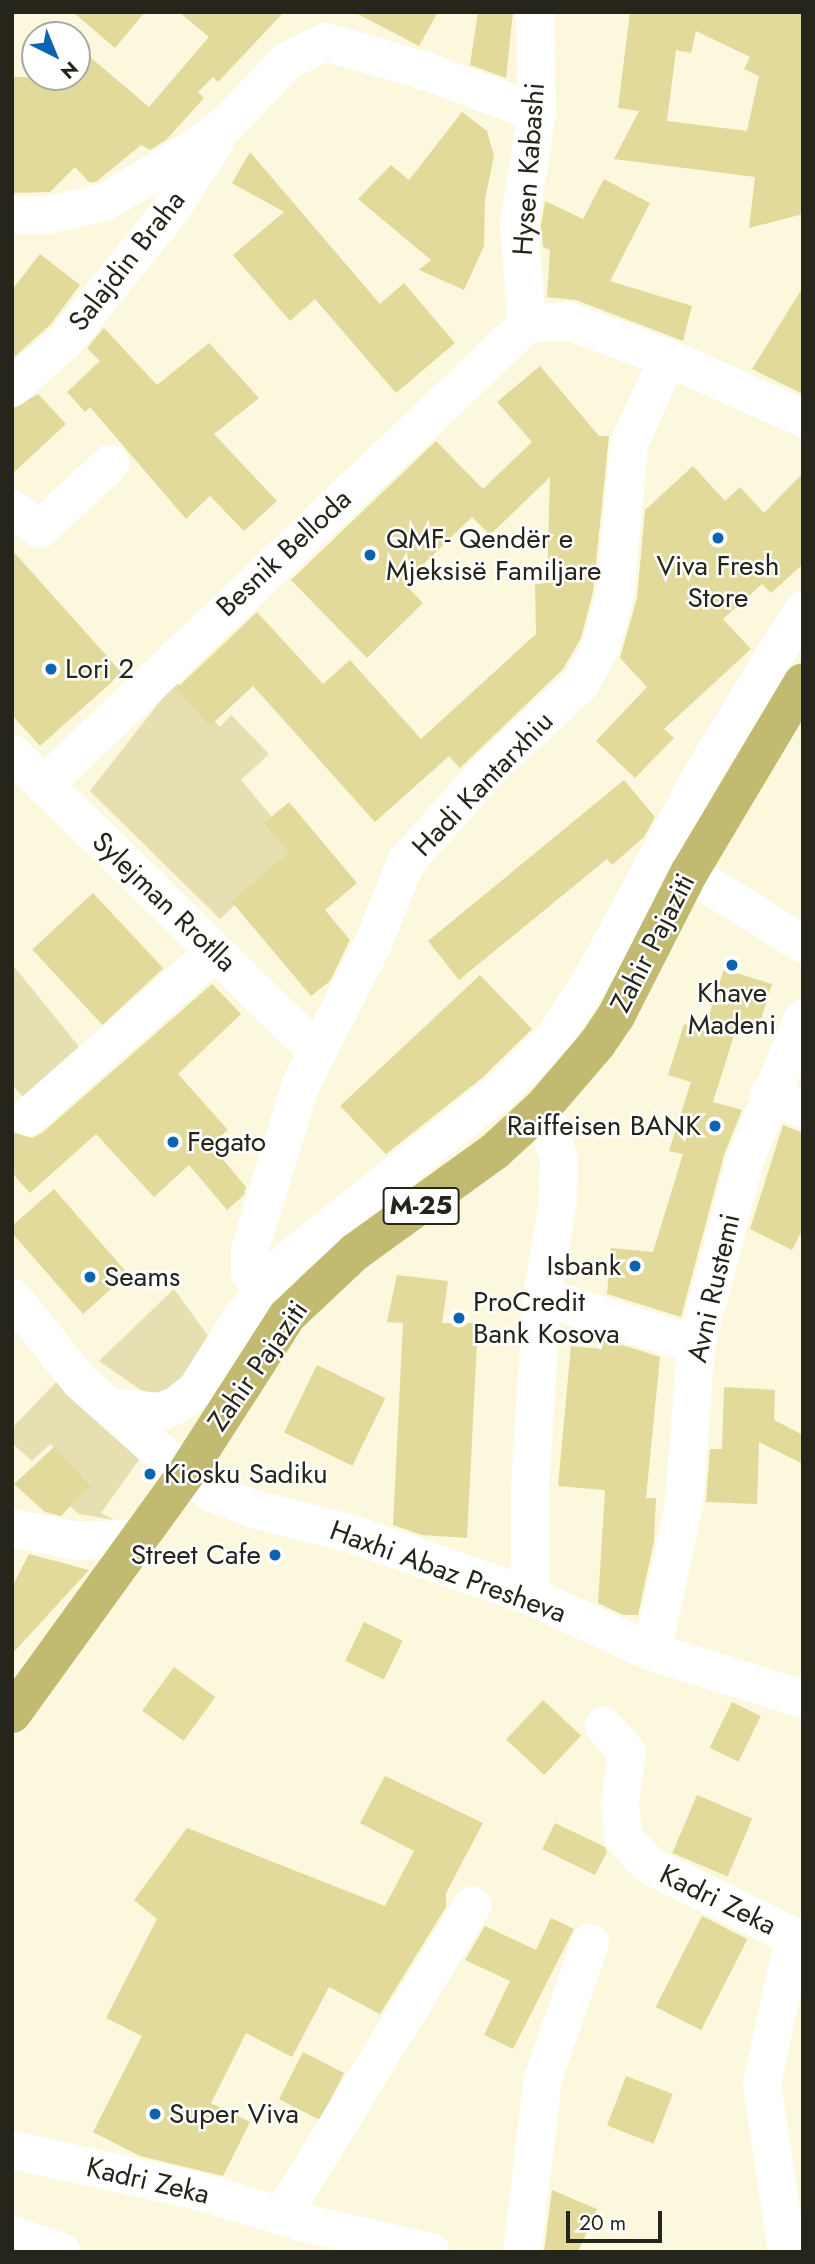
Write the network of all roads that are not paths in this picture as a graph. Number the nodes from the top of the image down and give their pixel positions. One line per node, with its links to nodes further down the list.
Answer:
1 (535, 12): 2 (street, Hysen Kabashi)
2 (537, 113): 3 (street, Salajdin Braha); 5 (street, Hysen Kabashi)
3 (228, 123): 4 (street, Salajdin Braha); 7 (street, Salajdin Braha)
4 (12, 215)
5 (527, 324): 6 (street); 14 (street, Besnik Belloda)
6 (668, 358): 8 (street); 19 (street, Hadi Kantarxhiu)
7 (12, 388)
8 (803, 418)
9 (110, 464): 10 (street)
10 (12, 509)
11 (803, 610): 25 (street, Zahir Pajaziti)
12 (803, 682): 15 (main road, Zahir Pajaziti / M-25)
13 (12, 753): 14 (street, Sylejman Rrotlla)
14 (44, 785): 17 (street, Sylejman Rrotlla)
15 (689, 873): 16 (street); 21 (main road, Zahir Pajaziti / M-25)
16 (803, 944)
17 (215, 952): 19 (street, Sylejman Rrotlla); 22 (street)
18 (803, 1018): 20 (street, Avni Rustemi)
19 (315, 1050): 25 (street, Hadi Kantarxhiu)
20 (786, 1102): 26 (street, Avni Rustemi)
21 (544, 1107): 24 (street); 25 (main road, Zahir Pajaziti / M-25)
22 (28, 1117)
23 (12, 1297): 27 (street, Haxhi Abaz Presheva)
24 (542, 1297): 26 (street); 31 (street)
25 (274, 1303): 27 (street, Zahir Pajaziti); 28 (main road, Zahir Pajaziti / M-25)
26 (696, 1345): 32 (street, Avni Rustemi)
27 (116, 1408): 28 (street, Haxhi Abaz Presheva)
28 (186, 1475): 30 (main road, Zahir Pajaziti / M-25); 31 (street, Haxhi Abaz Presheva)
29 (12, 1528): 30 (street)
30 (142, 1538): 34 (main road, Zahir Pajaziti / M-25)
31 (530, 1596): 32 (street, Haxhi Abaz Presheva)
32 (652, 1652): 33 (street, Haxhi Abaz Presheva)
33 (803, 1699)
34 (12, 1714)
35 (604, 1726): 44 (street, Kadri Zeka)
36 (472, 1906): 39 (street)
37 (590, 1943): 43 (street)
38 (12, 2150): 39 (street, Kadri Zeka)
39 (282, 2216): 42 (street, Kadri Zeka)
40 (12, 2235): 41 (street)
41 (61, 2252)
42 (431, 2252)
43 (522, 2252)
44 (787, 2252)

